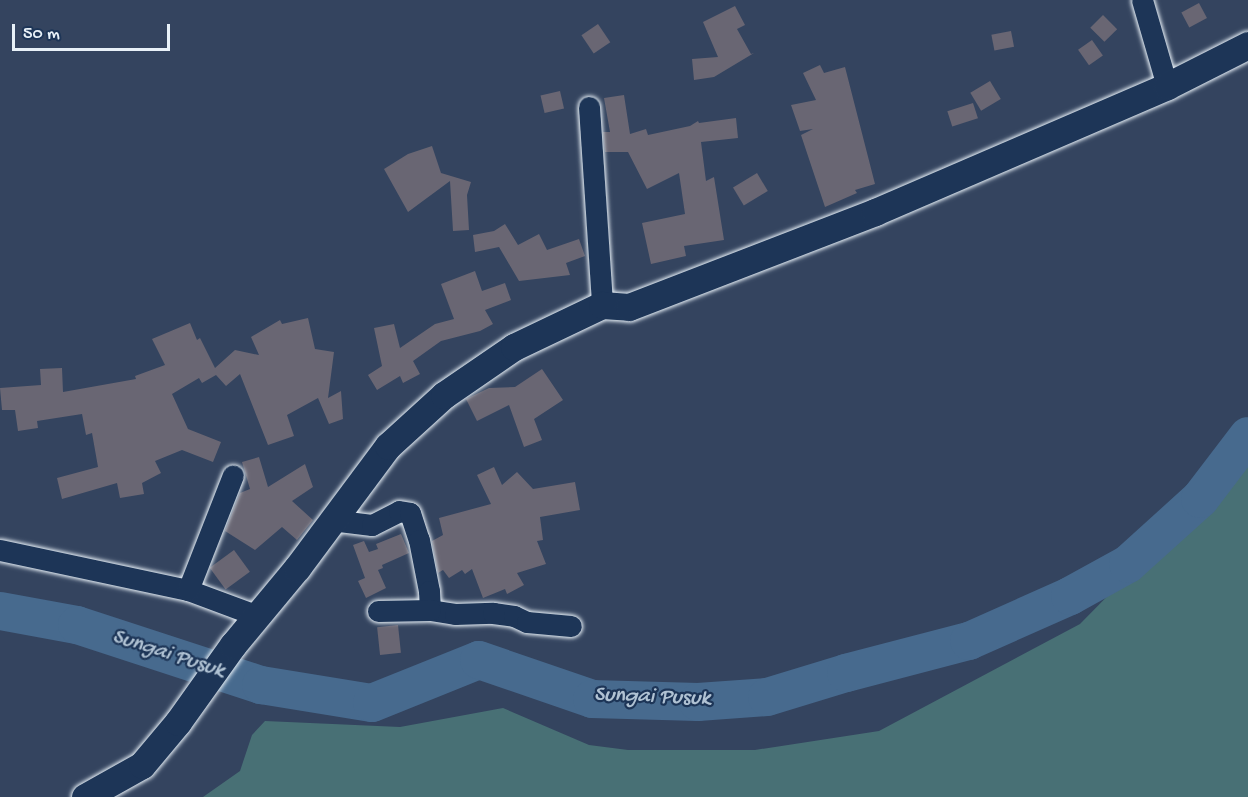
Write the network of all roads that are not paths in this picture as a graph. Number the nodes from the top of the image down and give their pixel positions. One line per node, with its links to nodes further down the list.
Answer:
1 (1142, 0): 3 (street)
2 (1248, 45): 3 (main road)
3 (1167, 86): 5 (main road)
4 (589, 107): 5 (street)
5 (602, 305): 7 (main road)
6 (233, 475): 9 (street)
7 (331, 520): 10 (street); 12 (main road)
8 (0, 550): 9 (street)
9 (188, 590): 12 (street)
10 (430, 610): 11 (street); 13 (street)
11 (378, 611)
12 (258, 616): 14 (main road)
13 (571, 626)
14 (85, 797)

